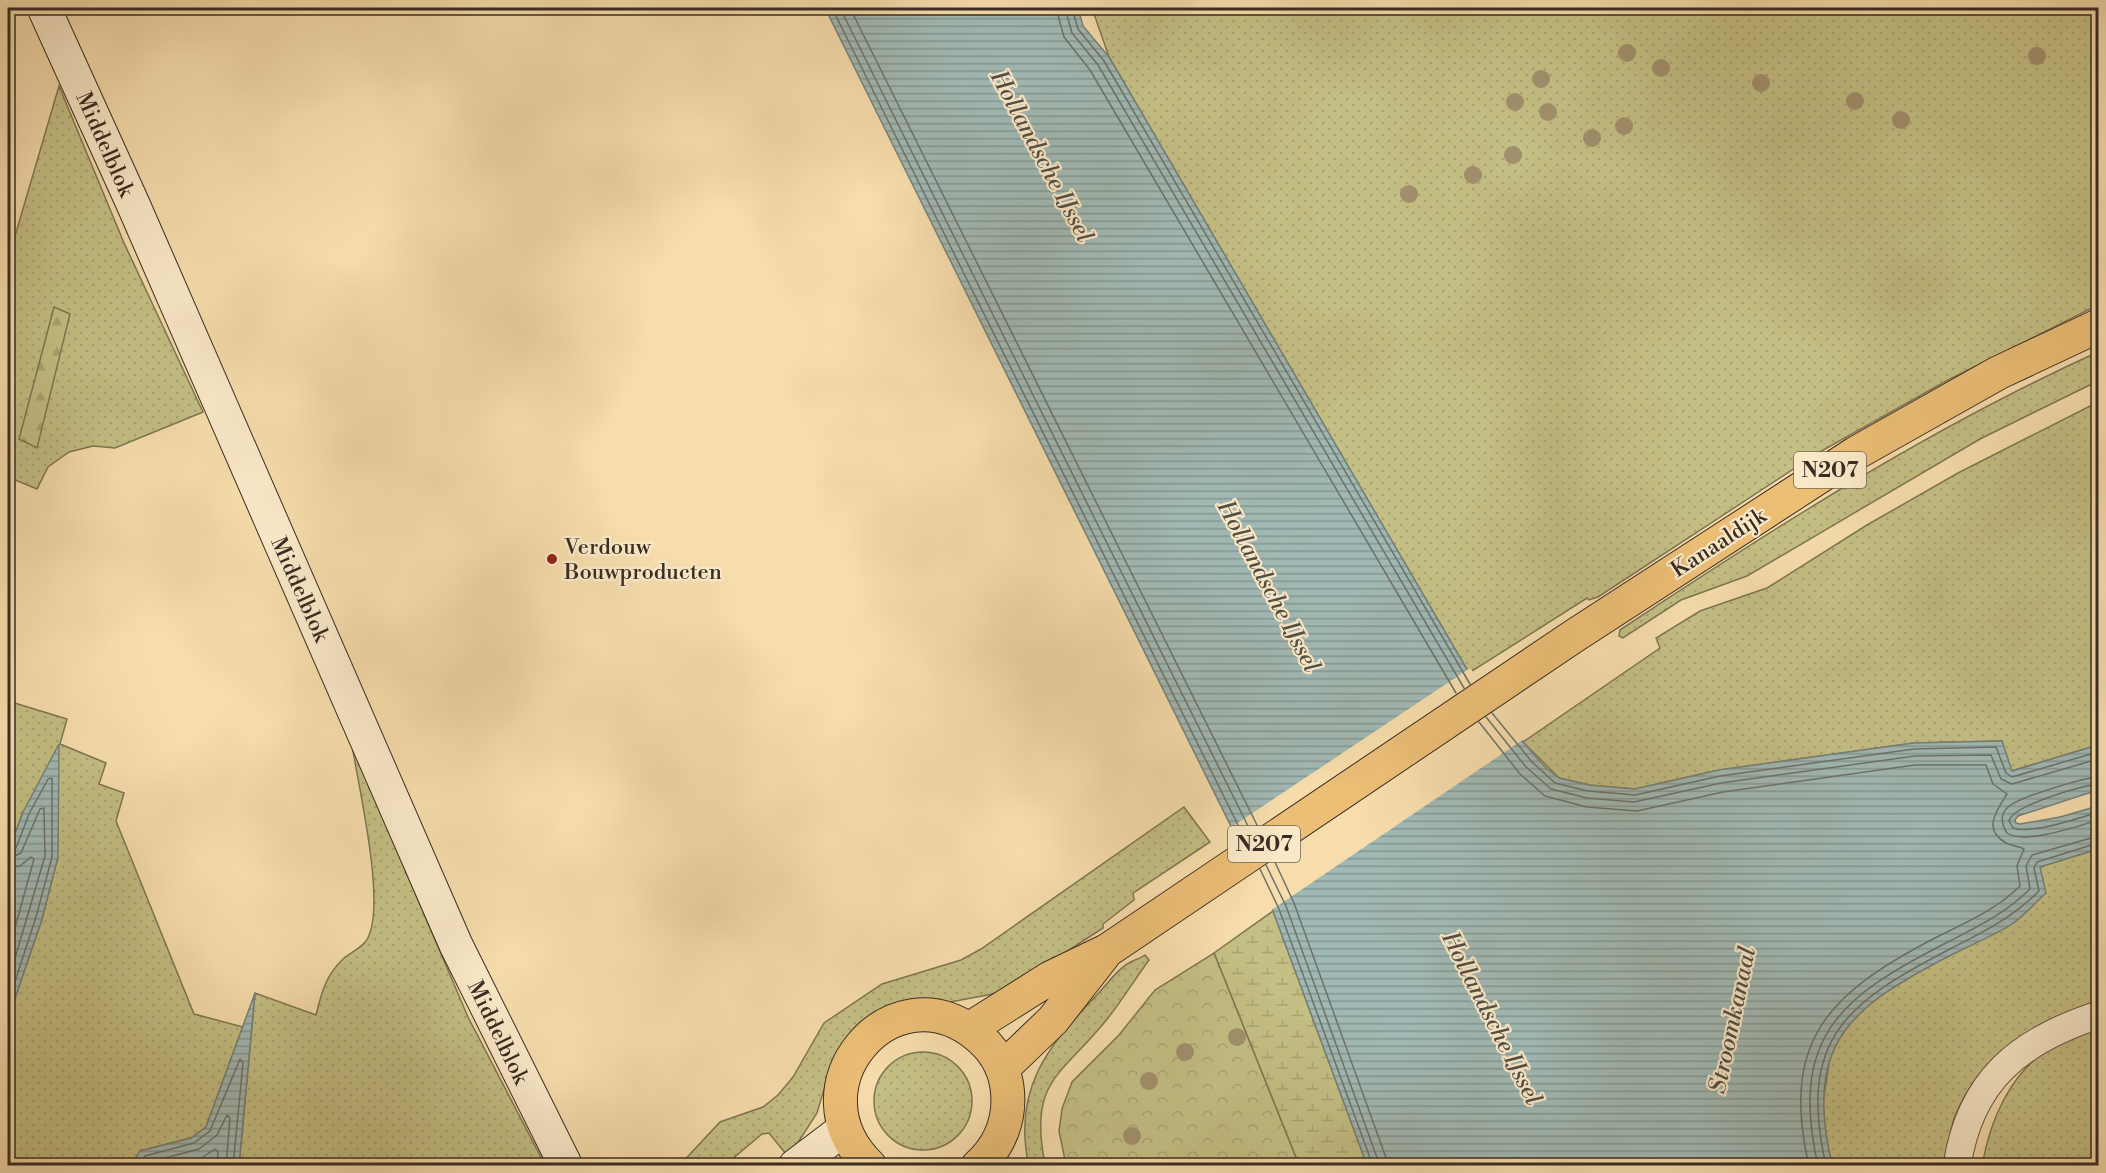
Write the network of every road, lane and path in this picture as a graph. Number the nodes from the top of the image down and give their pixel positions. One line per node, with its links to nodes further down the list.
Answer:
1 (44, 8): 9 (street, Middelblok)
2 (2098, 326): 3 (main road, Kanaaldijk / N207)
3 (1108, 950): 5 (main road, N207); 6 (main road, N207)
4 (2098, 1015): 12 (street)
5 (969, 1029): 6 (main road); 7 (main road)
6 (1002, 1068): 8 (main road)
7 (844, 1129): 10 (street); 11 (main road)
8 (991, 1160)
9 (566, 1166)
10 (795, 1166)
11 (870, 1166)
12 (1957, 1166)

